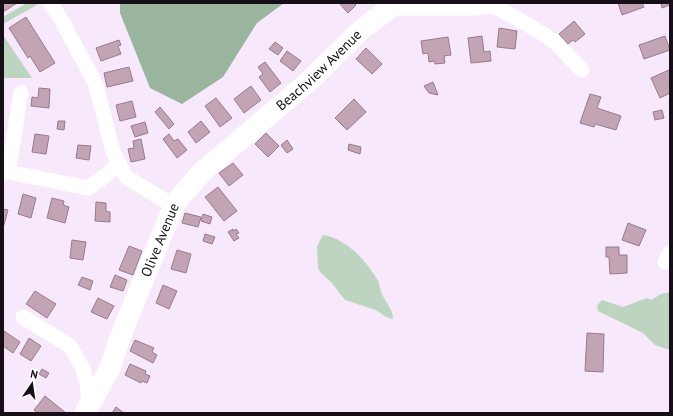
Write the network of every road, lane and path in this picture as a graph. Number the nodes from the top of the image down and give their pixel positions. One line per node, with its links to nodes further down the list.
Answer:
1 (50, 3): 6 (street, Olive Avenue)
2 (489, 3): 3 (street, Beachview Avenue); 4 (street); 8 (street, Beachview Avenue)
3 (493, 3)
4 (582, 70)
5 (21, 93): 7 (street)
6 (119, 163): 7 (street); 8 (street, Olive Avenue)
7 (6, 172)
8 (174, 206): 10 (street, Olive Avenue)
9 (24, 317): 10 (street)
10 (87, 409)

